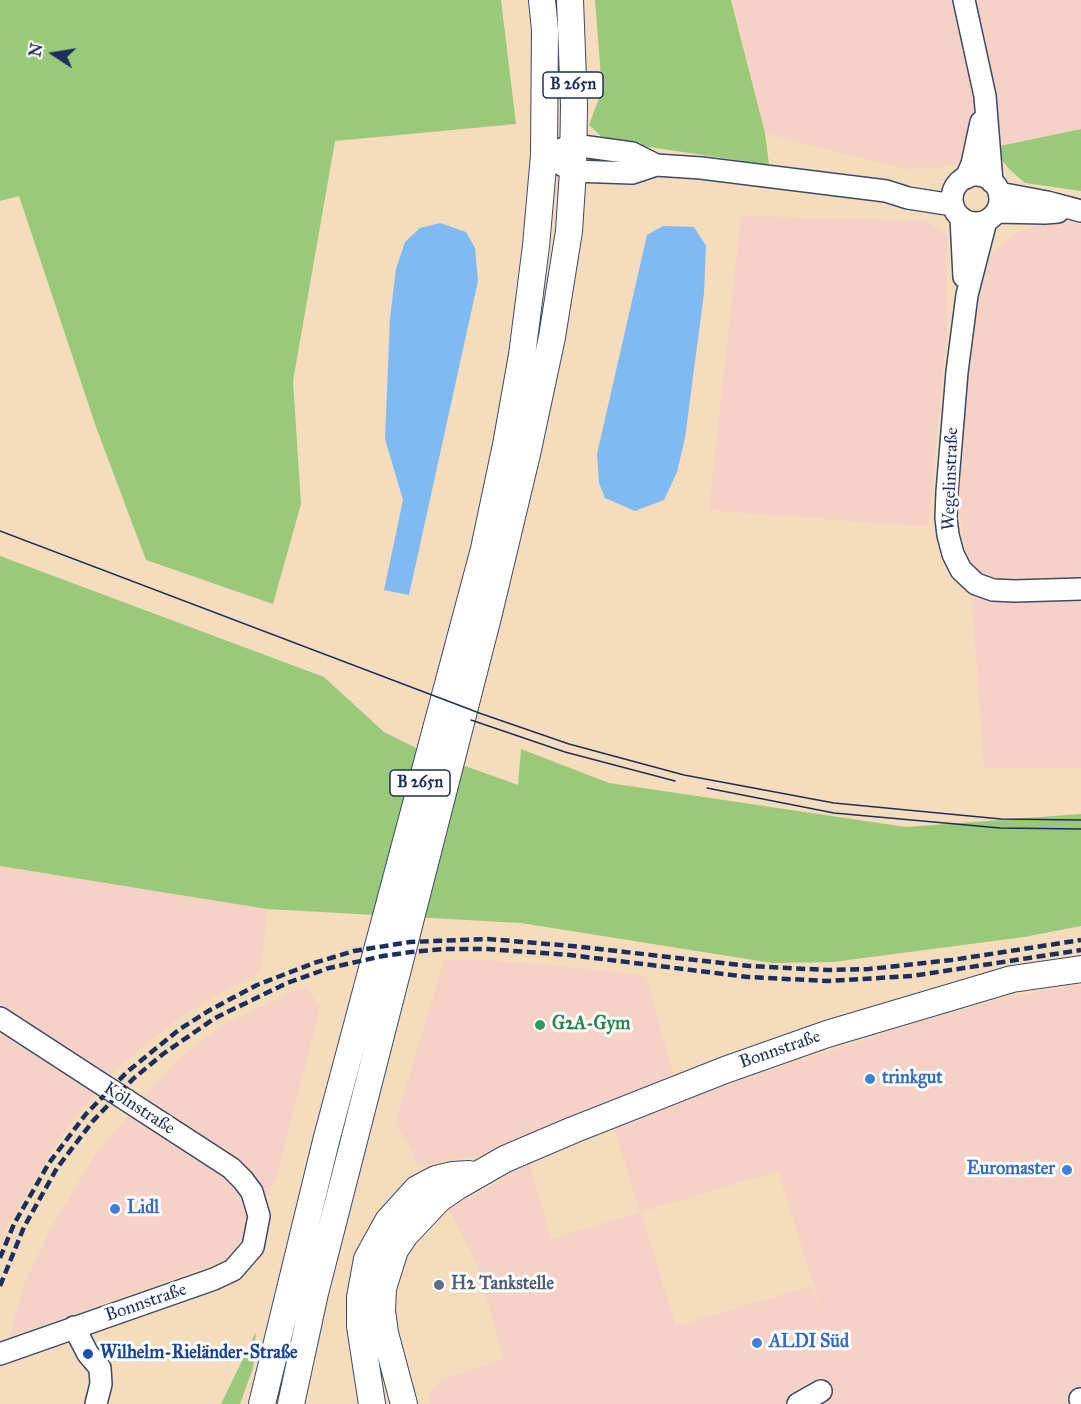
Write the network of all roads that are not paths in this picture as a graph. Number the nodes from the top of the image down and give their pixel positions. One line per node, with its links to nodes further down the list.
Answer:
1 (542, 0): 6 (main road, B 265n)
2 (570, 0): 5 (main road, B 265n)
3 (964, 0): 4 (street, Wegelinstraße)
4 (985, 110): 9 (street, Wegelinstraße); 10 (street, Wegelinstraße)
5 (574, 145): 6 (street); 7 (street); 8 (main road, B 265n)
6 (544, 155): 8 (street); 22 (main road, B 265n)
7 (656, 165): 8 (street); 9 (street)
8 (573, 171): 23 (main road, B 265n)
9 (959, 197): 10 (street); 10 (street); 12 (street, Wegelinstraße)
10 (993, 202): 11 (street); 12 (street, Wegelinstraße)
11 (1077, 210)
12 (967, 295): 13 (street, Wegelinstraße)
13 (1081, 589)
14 (1081, 969): 16 (main road, Bonnstraße)
15 (0, 1018): 17 (street, Kölnstraße)
16 (485, 1170): 24 (main road); 25 (main road)
17 (259, 1216): 18 (street, Bonnstraße)
18 (74, 1327): 19 (street, Bonnstraße); 21 (street)
19 (0, 1354)
20 (821, 1391): 26 (street)
21 (96, 1404)
22 (262, 1404)
23 (291, 1404)
24 (372, 1404)
25 (404, 1404)
26 (798, 1404)

